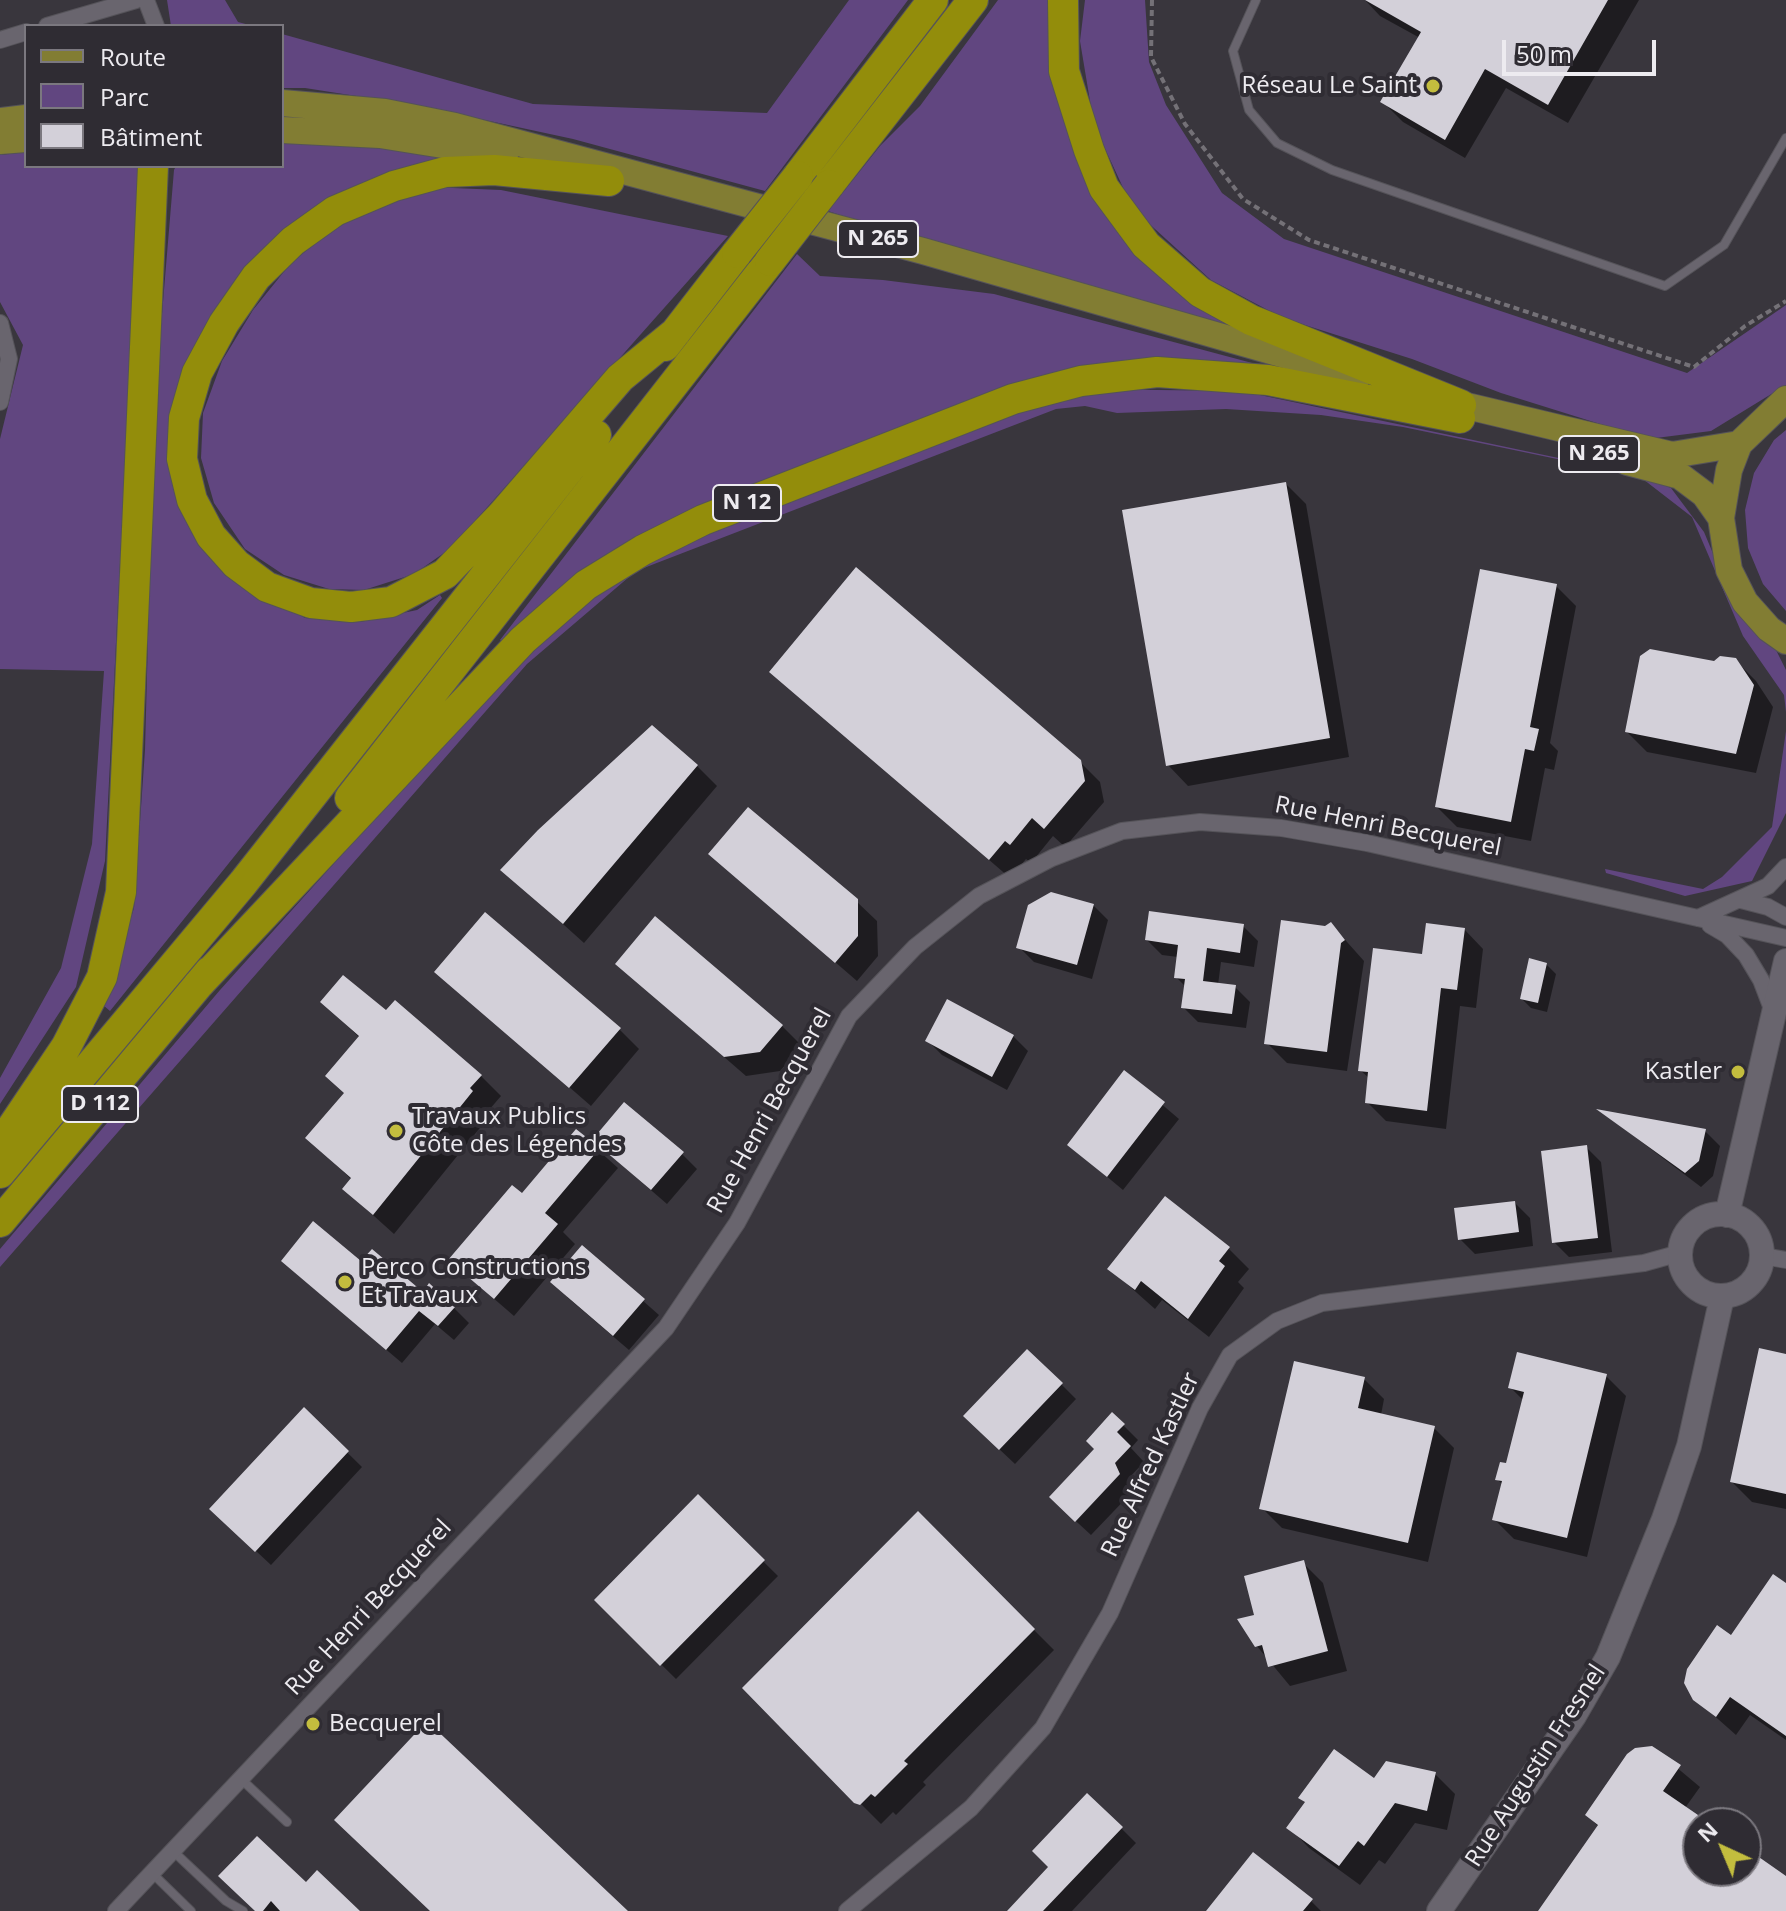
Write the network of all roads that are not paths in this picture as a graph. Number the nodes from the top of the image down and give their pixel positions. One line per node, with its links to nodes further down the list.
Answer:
1 (136, 0): 7 (street)
2 (146, 0): 8 (street)
3 (933, 0): 21 (highway, bridge)
4 (973, 0): 34 (highway, bridge)
5 (1063, 0): 24 (highway)
6 (1256, 0): 15 (lane)
7 (54, 24)
8 (154, 24)
9 (24, 33): 10 (street)
10 (0, 40)
11 (284, 103): 24 (main road, N 265)
12 (24, 118): 13 (main road)
13 (0, 121)
14 (284, 130): 19 (main road, N 265)
15 (1786, 138)
16 (24, 139): 17 (main road)
17 (0, 141)
18 (153, 168): 36 (highway)
19 (609, 181): 21 (highway); 24 (main road, N 265)
20 (0, 323): 23 (street)
21 (676, 332): 37 (highway, D 112)
22 (1786, 399): 25 (main road)
23 (0, 402)
24 (1463, 412): 25 (main road, N 265); 26 (main road, N 265); 34 (highway, N 12)
25 (1739, 444): 26 (main road)
26 (1721, 518): 27 (main road)
27 (1786, 641)
28 (1786, 867): 29 (street)
29 (1741, 900): 30 (street); 31 (street)
30 (1786, 917)
31 (1698, 918): 32 (street, Rue Henri Becquerel); 35 (street, Rue Henri Becquerel); 43 (street, Rue Henri Becquerel)
32 (1786, 938)
33 (1786, 961): 35 (street)
34 (198, 985): 39 (highway, D 112)
35 (1774, 1014): 38 (street)
36 (0, 1145)
37 (0, 1173)
38 (1727, 1215): 40 (street); 41 (street)
39 (0, 1222)
40 (1680, 1253): 42 (street); 50 (street, Rue Alfred Kastler)
41 (1774, 1258): 42 (street)
42 (1722, 1297): 51 (street, Rue Augustin Fresnel)
43 (241, 1779): 44 (lane); 45 (street, Rue Henri Becquerel)
44 (287, 1822)
45 (173, 1851): 46 (street, Rue Henri Becquerel); 49 (lane)
46 (152, 1873): 47 (street, Rue Henri Becquerel); 48 (lane)
47 (116, 1911)
48 (191, 1911)
49 (243, 1911)
50 (847, 1911)
51 (1439, 1911)

